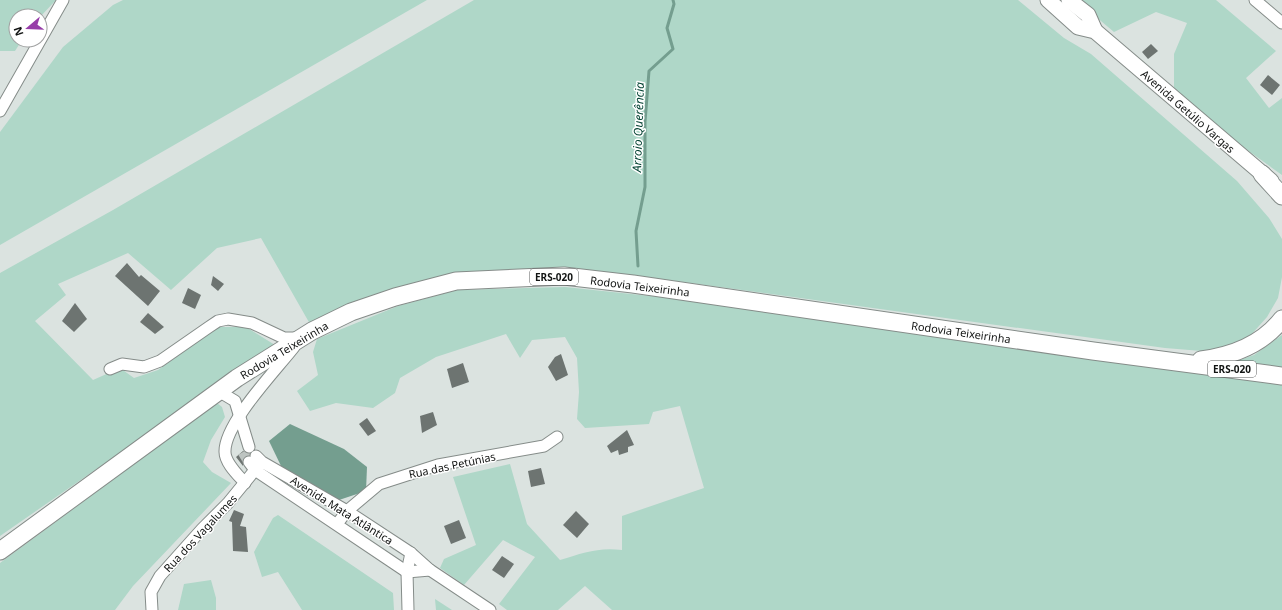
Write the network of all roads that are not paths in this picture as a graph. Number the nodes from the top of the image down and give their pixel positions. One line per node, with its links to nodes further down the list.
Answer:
1 (63, 0): 7 (street)
2 (1048, 0): 6 (main road, Avenida Getúlio Vargas)
3 (1069, 0): 6 (main road, Avenida Getúlio Vargas)
4 (1255, 0): 5 (street)
5 (1282, 23)
6 (1095, 32): 8 (main road, Avenida Getúlio Vargas)
7 (0, 111)
8 (1262, 174): 9 (main road, Avenida Getúlio Vargas); 10 (main road)
9 (1282, 189)
10 (1282, 196)
11 (1282, 319): 13 (main road)
12 (300, 338): 13 (main road, Rodovia Teixeirinha / ERS-020); 14 (street); 16 (main road, Rodovia Teixeirinha / ERS-020); 17 (street)
13 (1181, 363): 15 (main road, Rodovia Teixeirinha / ERS-020)
14 (110, 369)
15 (1282, 376)
16 (220, 392): 17 (street); 24 (main road, Rodovia Teixeirinha / ERS-020)
17 (239, 415): 19 (street); 21 (street)
18 (557, 437): 22 (street, Rua das Petúnias)
19 (246, 449)
20 (255, 462): 21 (street, Rua dos Vagalumes); 22 (street, Avenida Mata Atlântica); 23 (street, Avenida Mata Atlântica)
21 (245, 483): 28 (street, Rua dos Vagalumes)
22 (347, 511): 23 (street, Rua das Petúnias); 25 (street, Avenida Mata Atlântica)
23 (337, 524): 27 (street, Avenida Mata Atlântica)
24 (0, 551)
25 (411, 553): 26 (street, Avenida Mata Atlântica); 27 (street)
26 (430, 570): 27 (street); 30 (street, Avenida Mata Atlântica)
27 (407, 572): 29 (street)
28 (150, 609)
29 (408, 610)
30 (490, 610)

